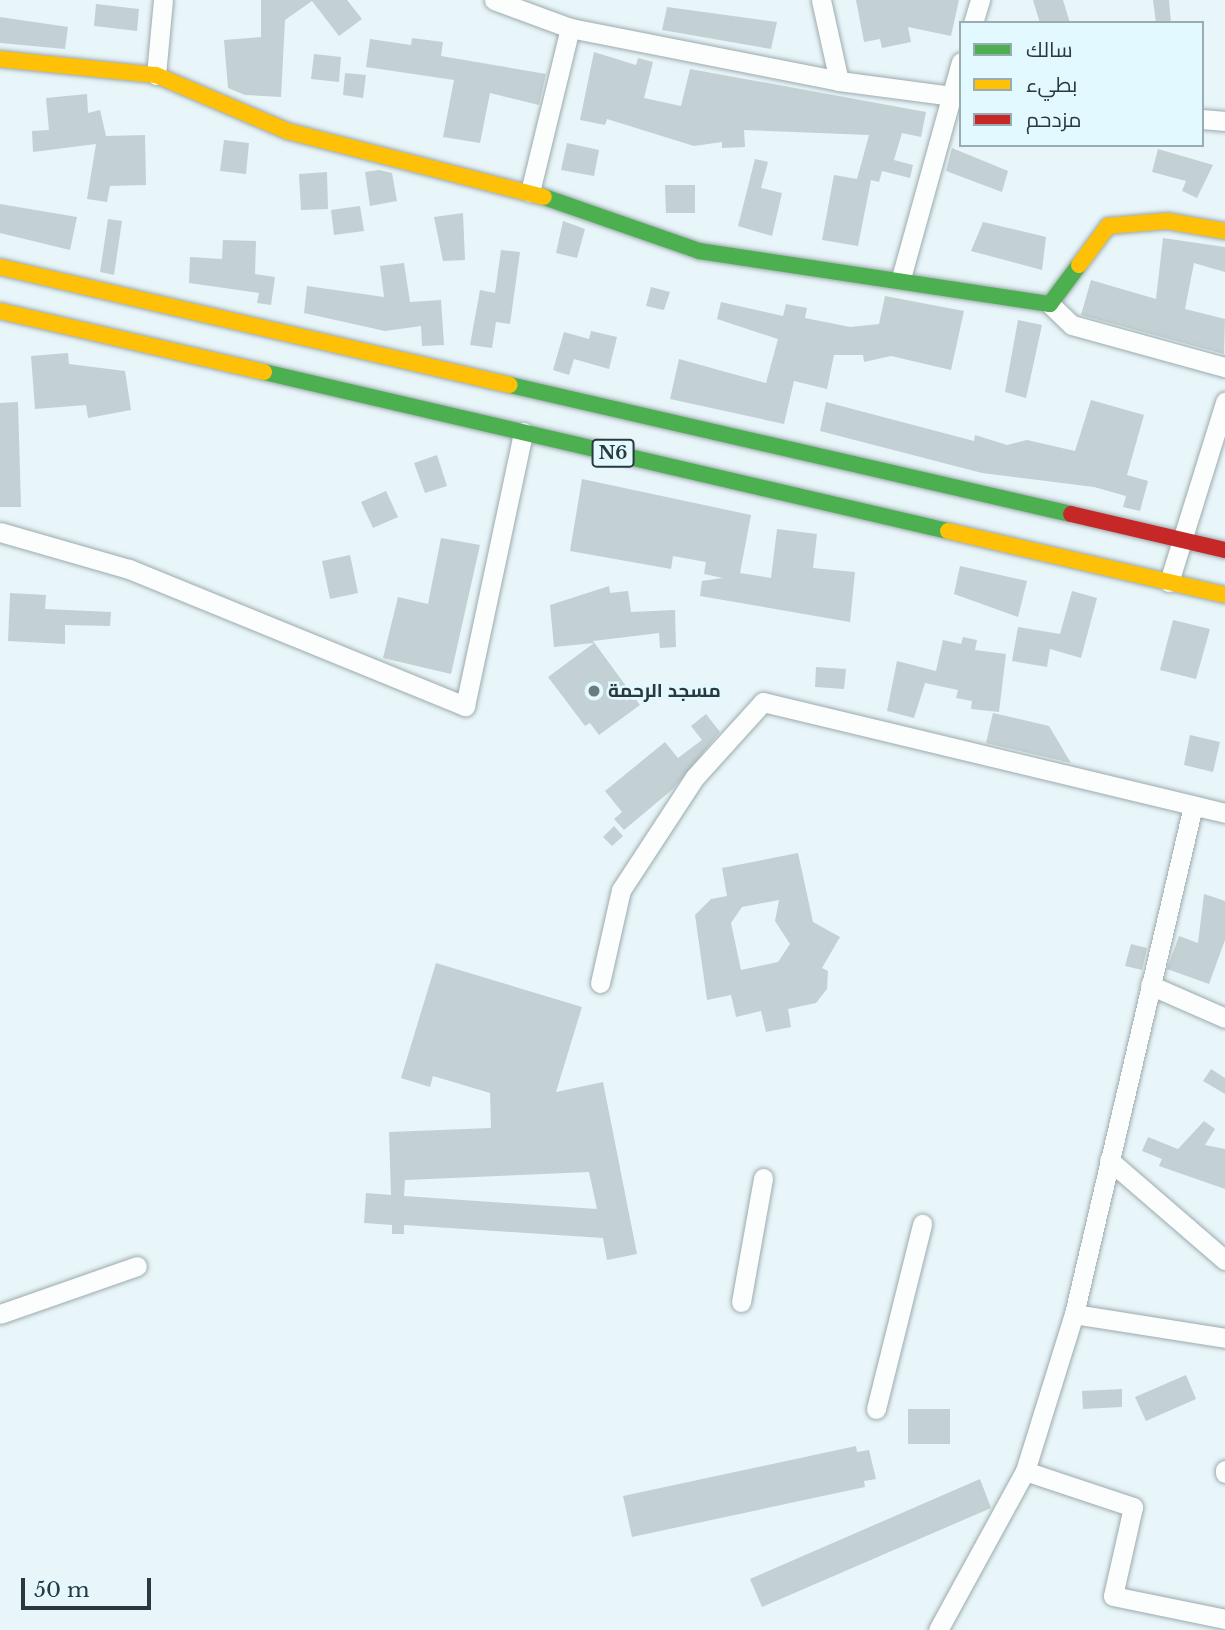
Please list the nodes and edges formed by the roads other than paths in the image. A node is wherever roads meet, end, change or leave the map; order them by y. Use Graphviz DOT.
graph roads {
  1 [pos="163,0"];
  2 [pos="494,0"];
  3 [pos="821,0"];
  4 [pos="980,0"];
  5 [pos="974,21"];
  6 [pos="569,28"];
  7 [pos="0,59"];
  8 [pos="959,74"];
  9 [pos="156,75"];
  10 [pos="839,81"];
  11 [pos="955,97"];
  12 [pos="1204,119"];
  13 [pos="1225,121"];
  14 [pos="530,192"];
  15 [pos="1225,231"];
  16 [pos="0,267"];
  17 [pos="901,278"];
  18 [pos="1050,304"];
  19 [pos="0,311"];
  20 [pos="367,353"];
  21 [pos="1225,367"];
  22 [pos="347,392"];
  23 [pos="1225,402"];
  24 [pos="601,405"];
  25 [pos="523,432"];
  26 [pos="585,446"];
  27 [pos="0,532"];
  28 [pos="1182,540"];
  29 [pos="1225,550"];
  30 [pos="1169,582"];
  31 [pos="1225,595"];
  32 [pos="1193,806"];
  33 [pos="1225,813"];
  34 [pos="600,984"];
  35 [pos="1150,985"];
  36 [pos="1225,1018"];
  37 [pos="1109,1160"];
  38 [pos="764,1178"];
  39 [pos="922,1224"];
  40 [pos="1225,1260"];
  41 [pos="137,1266"];
  42 [pos="741,1302"];
  43 [pos="0,1314"];
  44 [pos="1074,1314"];
  45 [pos="1225,1338"];
  46 [pos="876,1409"];
  47 [pos="1025,1471"];
  48 [pos="1225,1619"];
  49 [pos="938,1630"];
  1 -- 9 [label="street"];
  2 -- 6 [label="street"];
  3 -- 10 [label="street"];
  4 -- 5 [label="street"];
  6 -- 10 [label="street"];
  6 -- 14 [label="street"];
  7 -- 9 [label="main road"];
  8 -- 11 [label="street"];
  9 -- 14 [label="main road"];
  10 -- 11 [label="street"];
  11 -- 17 [label="street"];
  12 -- 13 [label="street"];
  14 -- 17 [label="main road"];
  15 -- 18 [label="main road"];
  16 -- 20 [label="main road, N6"];
  17 -- 18 [label="main road"];
  18 -- 21 [label="street"];
  19 -- 22 [label="main road, N6"];
  20 -- 22 [label="main road"];
  20 -- 24 [label="main road, N6"];
  22 -- 25 [label="main road, N6"];
  23 -- 28 [label="street"];
  24 -- 26 [label="main road"];
  24 -- 28 [label="main road, N6"];
  25 -- 26 [label="main road, N6"];
  25 -- 27 [label="street"];
  26 -- 30 [label="main road, N6"];
  28 -- 29 [label="main road, N6"];
  28 -- 30 [label="street"];
  30 -- 31 [label="main road, N6"];
  32 -- 33 [label="street"];
  32 -- 34 [label="street"];
  32 -- 35 [label="street"];
  35 -- 36 [label="street"];
  35 -- 37 [label="street"];
  37 -- 40 [label="street"];
  37 -- 44 [label="street"];
  38 -- 42 [label="street"];
  39 -- 46 [label="street"];
  41 -- 43 [label="street"];
  44 -- 45 [label="street"];
  44 -- 47 [label="street"];
  47 -- 48 [label="street"];
  47 -- 49 [label="street"];
}
